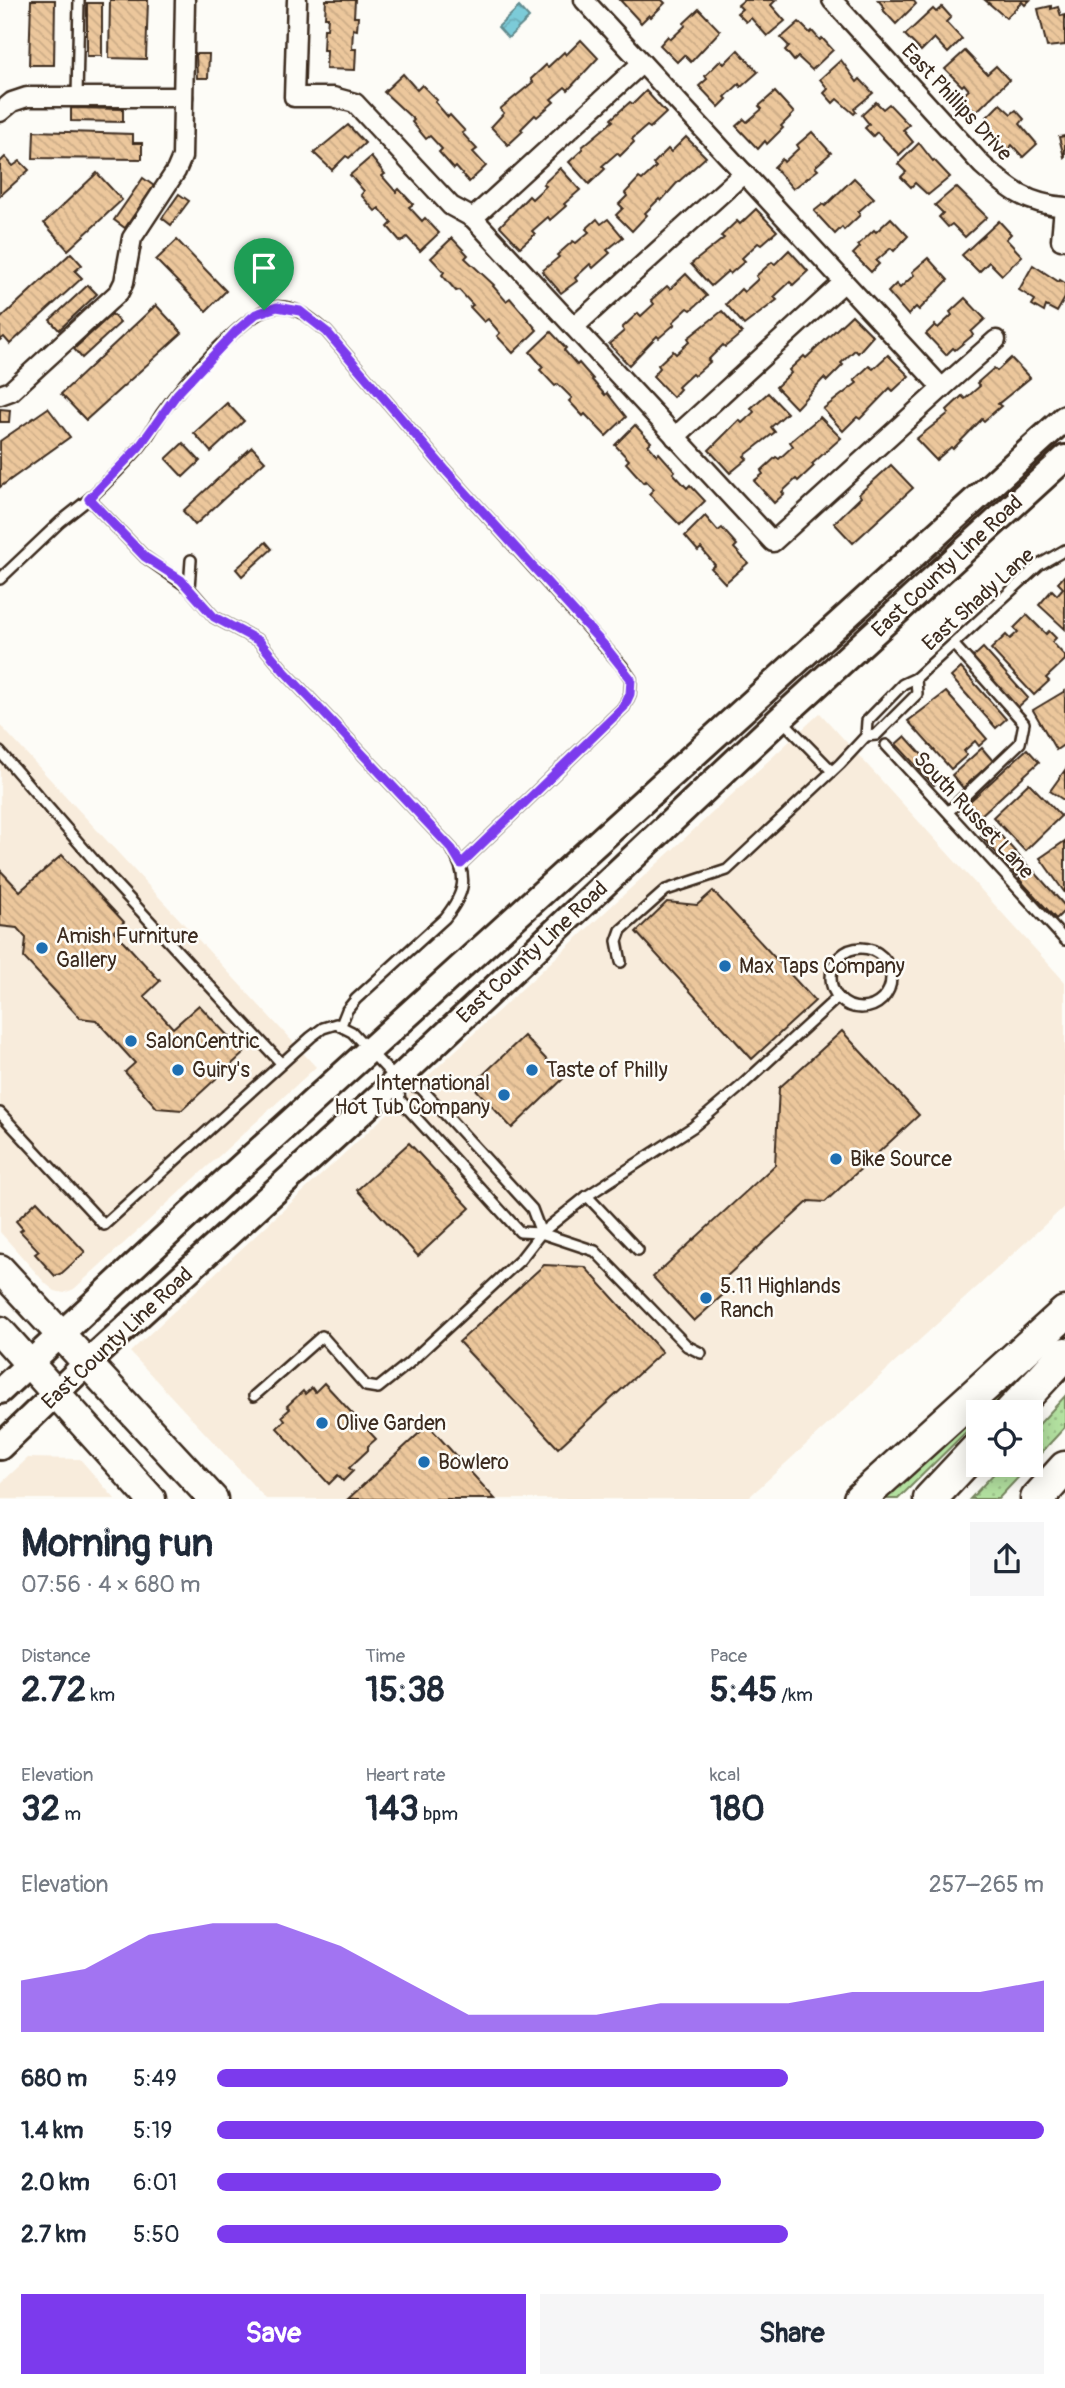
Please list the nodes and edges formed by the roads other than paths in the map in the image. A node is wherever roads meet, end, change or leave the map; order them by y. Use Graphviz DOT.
graph roads {
  1 [pos="79,0"];
  2 [pos="185,0"];
  3 [pos="297,0"];
  4 [pos="584,0"];
  5 [pos="832,0"];
  6 [pos="642,63"];
  7 [pos="77,97"];
  8 [pos="183,97"];
  9 [pos="0,112"];
  10 [pos="744,173"];
  11 [pos="1064,207"];
  12 [pos="473,218"];
  13 [pos="1061,240"];
  14 [pos="844,282"];
  15 [pos="574,327"];
  16 [pos="996,340"];
  17 [pos="942,388"];
  18 [pos="0,395"];
  19 [pos="1065,418"];
  20 [pos="675,437"];
  21 [pos="1065,458"];
  22 [pos="89,499"];
  23 [pos="1065,550"];
  24 [pos="191,560"];
  25 [pos="0,579"];
  26 [pos="189,588"];
  27 [pos="954,645"];
  28 [pos="916,678"];
  29 [pos="781,718"];
  30 [pos="866,736"];
  31 [pos="886,746"];
  32 [pos="0,752"];
  33 [pos="832,771"];
  34 [pos="948,812"];
  35 [pos="461,864"];
  36 [pos="1065,940"];
  37 [pos="621,961"];
  38 [pos="838,997"];
  39 [pos="341,1026"];
  40 [pos="370,1051"];
  41 [pos="281,1063"];
  42 [pos="397,1080"];
  43 [pos="0,1112"];
  44 [pos="587,1196"];
  45 [pos="541,1233"];
  46 [pos="638,1250"];
  47 [pos="0,1269"];
  48 [pos="1065,1313"];
  49 [pos="0,1331"];
  50 [pos="60,1334"];
  51 [pos="701,1353"];
  52 [pos="1065,1354"];
  53 [pos="87,1363"];
  54 [pos="29,1364"];
  55 [pos="0,1391"];
  56 [pos="56,1394"];
  57 [pos="254,1396"];
  58 [pos="1022,1400"];
  59 [pos="0,1447"];
  60 [pos="966,1461"];
  61 [pos="1065,1468"];
  62 [pos="151,1499"];
  63 [pos="213,1499"];
  64 [pos="860,1499"];
  65 [pos="930,1499"];
  66 [pos="1037,1499"];
  1 -- 7 [label="lane"];
  2 -- 8 [label="street"];
  3 -- 12 [label="street"];
  4 -- 6 [label="street"];
  5 -- 11 [label="street, East Phillips Drive"];
  6 -- 10 [label="street"];
  6 -- 12 [label="street"];
  7 -- 8 [label="street"];
  7 -- 9 [label="street"];
  8 -- 18 [label="street"];
  10 -- 14 [label="street"];
  10 -- 15 [label="street"];
  11 -- 13 [label="street"];
  12 -- 15 [label="street"];
  14 -- 17 [label="street"];
  14 -- 20 [label="street"];
  15 -- 20 [label="street"];
  16 -- 17 [label="street"];
  17 -- 20 [label="street"];
  19 -- 40 [label="main road, East County Line Road"];
  21 -- 29 [label="main road, East County Line Road"];
  22 -- 25 [label="lane"];
  22 -- 26 [label="lane"];
  22 -- 35 [label="lane"];
  23 -- 27 [label="lane, East Shady Lane"];
  24 -- 26 [label="lane"];
  26 -- 35 [label="lane"];
  27 -- 28 [label="lane, East Shady Lane"];
  27 -- 34 [label="lane"];
  28 -- 30 [label="lane, East Shady Lane"];
  28 -- 30 [label="lane, East Shady Lane"];
  29 -- 33 [label="lane"];
  29 -- 42 [label="main road, East County Line Road"];
  30 -- 33 [label="lane, East Shady Lane"];
  31 -- 34 [label="lane, South Russet Lane"];
  32 -- 41 [label="lane"];
  33 -- 37 [label="lane, East Shady Lane"];
  34 -- 36 [label="lane, South Russet Lane"];
  35 -- 39 [label="lane"];
  38 -- 38 [label="lane"];
  38 -- 44 [label="lane"];
  39 -- 40 [label="lane"];
  39 -- 41 [label="lane"];
  40 -- 42 [label="lane"];
  40 -- 50 [label="main road, East County Line Road"];
  41 -- 43 [label="lane"];
  42 -- 45 [label="lane"];
  42 -- 45 [label="lane"];
  42 -- 53 [label="main road, East County Line Road"];
  44 -- 45 [label="lane"];
  44 -- 46 [label="lane"];
  45 -- 51 [label="lane"];
  45 -- 57 [label="lane"];
  47 -- 50 [label="main road"];
  48 -- 64 [label="highway"];
  49 -- 54 [label="main road"];
  50 -- 53 [label="main road"];
  50 -- 54 [label="main road, East County Line Road"];
  52 -- 58 [label="highway"];
  53 -- 56 [label="main road, East County Line Road"];
  53 -- 63 [label="main road"];
  54 -- 55 [label="main road, East County Line Road"];
  54 -- 56 [label="main road"];
  56 -- 59 [label="main road, East County Line Road"];
  56 -- 62 [label="main road"];
  60 -- 65 [label="highway"];
  61 -- 66 [label="highway"];
}
